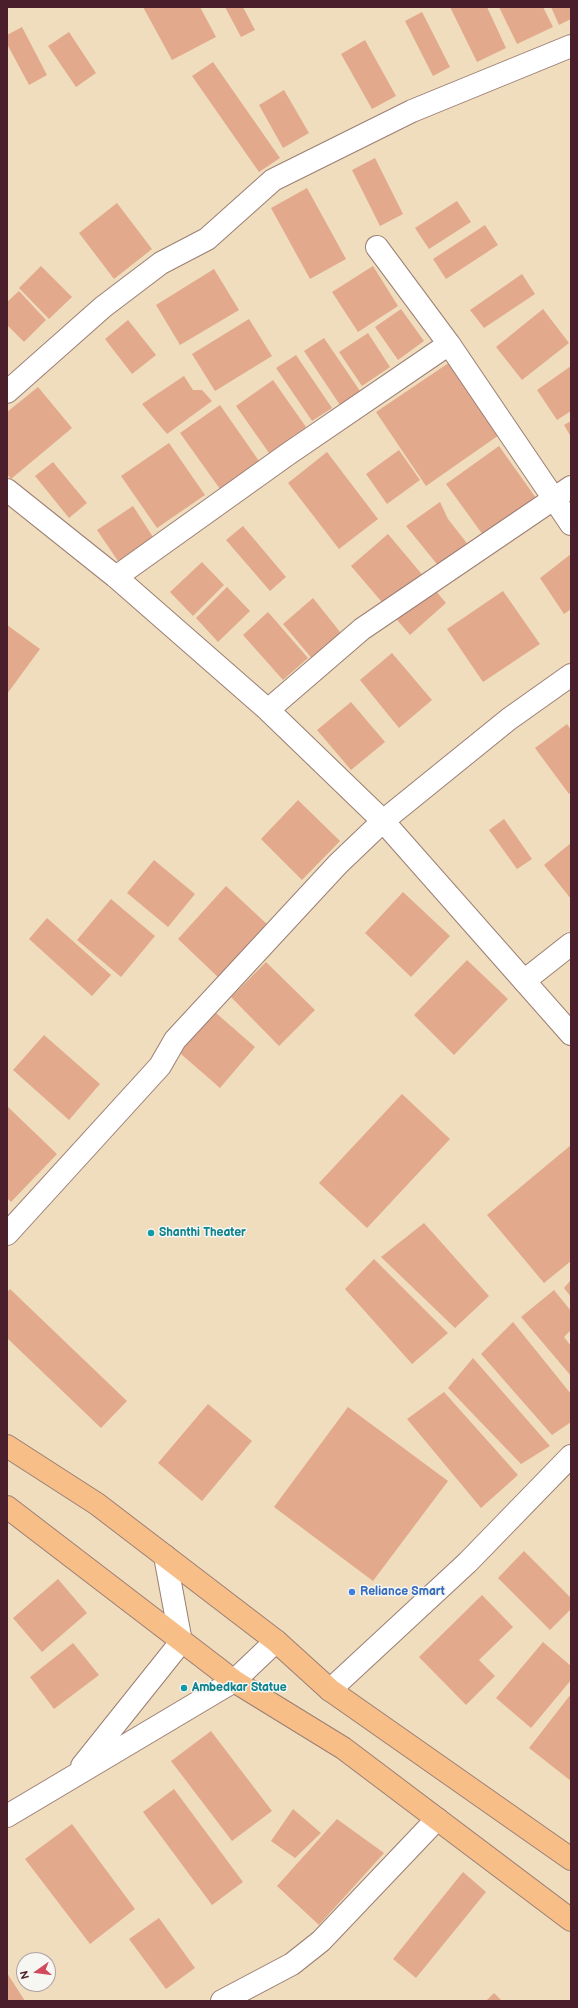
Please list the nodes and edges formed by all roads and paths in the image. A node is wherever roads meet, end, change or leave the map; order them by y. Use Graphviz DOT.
graph roads {
  1 [pos="571,46"];
  2 [pos="376,247"];
  3 [pos="449,344"];
  4 [pos="7,392"];
  5 [pos="7,490"];
  6 [pos="562,492"];
  7 [pos="571,524"];
  8 [pos="116,577"];
  9 [pos="571,675"];
  10 [pos="268,710"];
  11 [pos="383,821"];
  12 [pos="571,944"];
  13 [pos="524,981"];
  14 [pos="571,1034"];
  15 [pos="7,1234"];
  16 [pos="7,1446"];
  17 [pos="571,1456"];
  18 [pos="7,1507"];
  19 [pos="165,1556"];
  20 [pos="276,1641"];
  21 [pos="181,1642"];
  22 [pos="234,1681"];
  23 [pos="330,1690"];
  24 [pos="74,1776"];
  25 [pos="7,1816"];
  26 [pos="438,1819"];
  27 [pos="571,1859"];
  28 [pos="571,1920"];
  29 [pos="222,2001"];
  1 -- 4 [label="street"];
  2 -- 3 [label="street"];
  3 -- 6 [label="street"];
  3 -- 8 [label="street"];
  5 -- 8 [label="street"];
  6 -- 7 [label="street"];
  6 -- 10 [label="street"];
  8 -- 10 [label="street"];
  9 -- 11 [label="street"];
  10 -- 11 [label="street"];
  11 -- 13 [label="street"];
  11 -- 15 [label="street"];
  12 -- 13 [label="street"];
  13 -- 14 [label="street"];
  16 -- 19 [label="highway"];
  17 -- 23 [label="street"];
  18 -- 21 [label="highway"];
  19 -- 20 [label="highway"];
  19 -- 21 [label="street"];
  20 -- 22 [label="street"];
  20 -- 23 [label="highway"];
  21 -- 22 [label="highway"];
  21 -- 24 [label="street"];
  22 -- 24 [label="street"];
  22 -- 26 [label="highway"];
  23 -- 27 [label="highway"];
  24 -- 25 [label="street"];
  26 -- 28 [label="highway"];
  26 -- 29 [label="street"];
}
